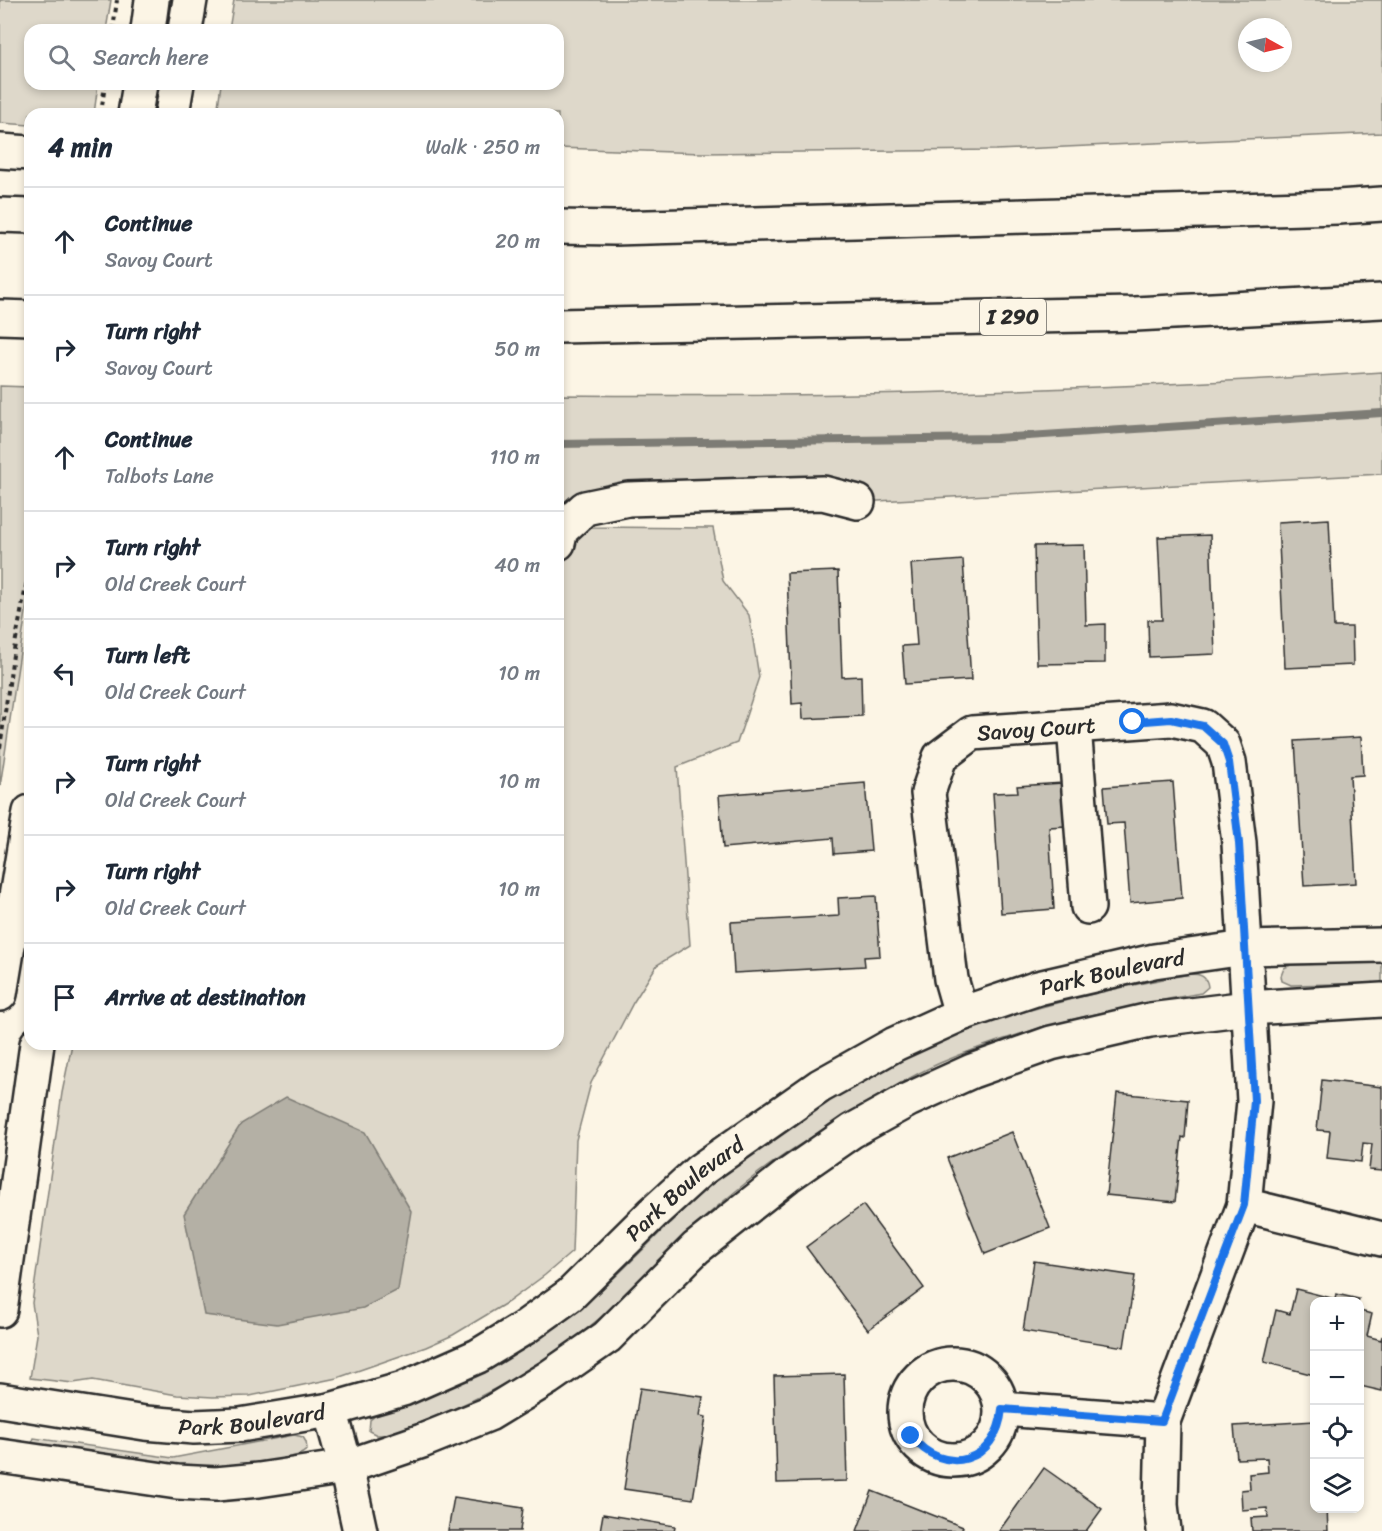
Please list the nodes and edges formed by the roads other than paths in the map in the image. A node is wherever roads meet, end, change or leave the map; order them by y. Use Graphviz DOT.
graph roads {
  1 [pos="139,90"];
  2 [pos="176,90"];
  3 [pos="136,108"];
  4 [pos="173,108"];
  5 [pos="0,151"];
  6 [pos="24,153"];
  7 [pos="1382,204"];
  8 [pos="0,215"];
  9 [pos="564,215"];
  10 [pos="24,216"];
  11 [pos="564,227"];
  12 [pos="614,228"];
  13 [pos="1382,301"];
  14 [pos="0,317"];
  15 [pos="24,318"];
  16 [pos="564,327"];
  17 [pos="858,502"];
  18 [pos="564,527"];
  19 [pos="1074,726"];
  20 [pos="24,848"];
  21 [pos="1088,907"];
  22 [pos="1382,945"];
  23 [pos="1245,948"];
  24 [pos="0,994"];
  25 [pos="1382,1000"];
  26 [pos="1248,1008"];
  27 [pos="962,1014"];
  28 [pos="36,1050"];
  29 [pos="1244,1205"];
  30 [pos="1382,1239"];
  31 [pos="0,1310"];
  32 [pos="0,1400"];
  33 [pos="1002,1409"];
  34 [pos="330,1410"];
  35 [pos="1162,1421"];
  36 [pos="0,1456"];
  37 [pos="346,1467"];
  38 [pos="360,1531"];
  39 [pos="1164,1531"];
  1 -- 3 [label="main road"];
  2 -- 4 [label="main road"];
  5 -- 6 [label="main road"];
  7 -- 12 [label="main road"];
  8 -- 10 [label="main road"];
  9 -- 12 [label="main road"];
  11 -- 12 [label="main road"];
  13 -- 16 [label="main road, I 290"];
  14 -- 15 [label="main road"];
  17 -- 18 [label="main road"];
  19 -- 21 [label="main road"];
  19 -- 23 [label="main road, Savoy Court"];
  19 -- 27 [label="main road, Savoy Court"];
  20 -- 24 [label="main road"];
  22 -- 23 [label="main road, Park Boulevard"];
  23 -- 26 [label="main road, Savoy Court"];
  23 -- 27 [label="main road, Park Boulevard"];
  25 -- 26 [label="main road"];
  26 -- 29 [label="main road, Savoy Court"];
  26 -- 37 [label="main road"];
  27 -- 34 [label="main road, Park Boulevard"];
  28 -- 31 [label="main road"];
  29 -- 30 [label="main road"];
  29 -- 35 [label="main road, Savoy Court"];
  32 -- 34 [label="main road, Park Boulevard"];
  33 -- 35 [label="main road"];
  34 -- 37 [label="main road"];
  35 -- 39 [label="main road"];
  36 -- 37 [label="main road"];
  37 -- 38 [label="main road"];
}
